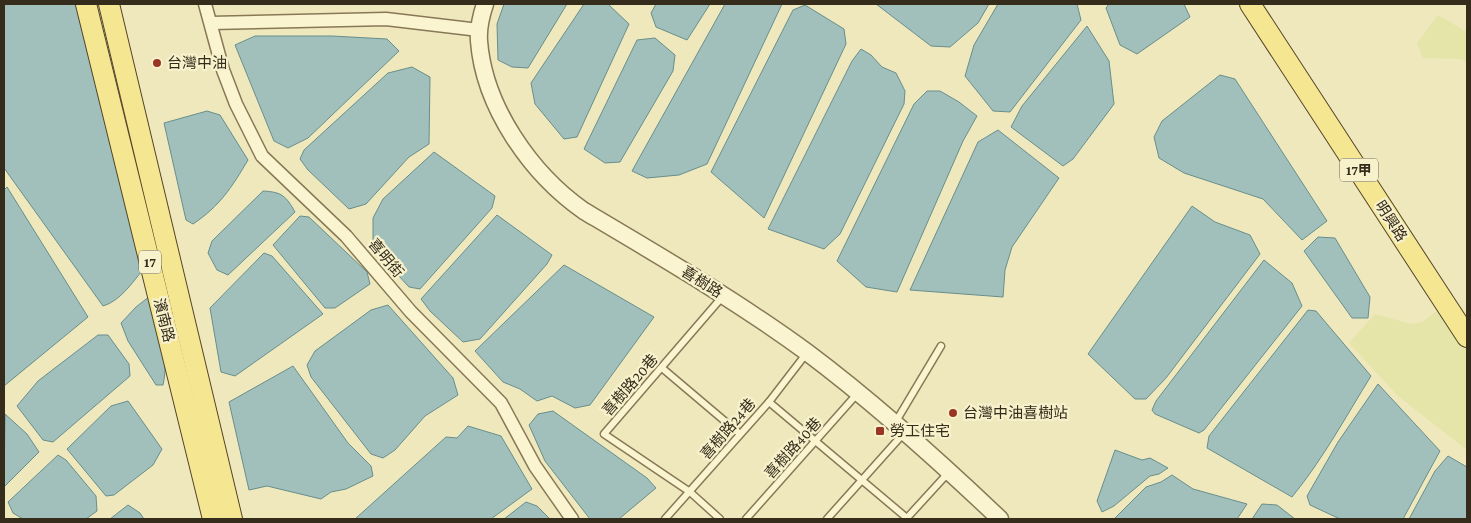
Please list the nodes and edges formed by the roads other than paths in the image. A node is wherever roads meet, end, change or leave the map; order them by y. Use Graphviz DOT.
graph roads {
  1 [pos="86,4"];
  2 [pos="110,4"];
  3 [pos="205,4"];
  4 [pos="485,4"];
  5 [pos="1250,4"];
  6 [pos="1266,4"];
  7 [pos="211,23"];
  8 [pos="479,30"];
  9 [pos="134,106"];
  10 [pos="113,111"];
  11 [pos="723,295"];
  12 [pos="1467,313"];
  13 [pos="1467,337"];
  14 [pos="941,346"];
  15 [pos="807,353"];
  16 [pos="662,368"];
  17 [pos="858,393"];
  18 [pos="769,402"];
  19 [pos="899,428"];
  20 [pos="740,434"];
  21 [pos="816,442"];
  22 [pos="950,471"];
  23 [pos="860,480"];
  24 [pos="690,492"];
  25 [pos="213,519"];
  26 [pos="232,519"];
  27 [pos="572,519"];
  28 [pos="665,519"];
  29 [pos="720,519"];
  30 [pos="746,519"];
  31 [pos="827,519"];
  32 [pos="907,519"];
  33 [pos="1000,519"];
  1 -- 10 [label="main road, 濱南路 / 17"];
  2 -- 9 [label="main road, 濱南路 / 17"];
  3 -- 7 [label="street, 喜明街"];
  4 -- 8 [label="street, 喜樹路"];
  5 -- 13 [label="main road, 明興路 / 17甲"];
  6 -- 12 [label="main road, 明興路 / 17甲"];
  7 -- 8 [label="street"];
  7 -- 27 [label="street, 喜明街"];
  8 -- 11 [label="street, 喜樹路"];
  9 -- 10 [label="main road"];
  9 -- 26 [label="main road, 濱南路 / 17"];
  10 -- 25 [label="main road, 濱南路 / 17"];
  11 -- 15 [label="street, 喜樹路"];
  11 -- 16 [label="lane, 喜樹路20巷"];
  14 -- 19 [label="lane"];
  15 -- 17 [label="street, 喜樹路"];
  15 -- 18 [label="lane, 喜樹路24巷"];
  16 -- 20 [label="lane"];
  16 -- 24 [label="lane, 喜樹路20巷"];
  17 -- 19 [label="street, 喜樹路"];
  17 -- 21 [label="lane, 喜樹路40巷"];
  18 -- 20 [label="lane, 喜樹路24巷"];
  18 -- 21 [label="lane"];
  19 -- 22 [label="street, 喜樹路"];
  19 -- 23 [label="lane"];
  20 -- 24 [label="lane, 喜樹路24巷"];
  21 -- 23 [label="lane"];
  21 -- 30 [label="lane, 喜樹路40巷"];
  22 -- 32 [label="lane"];
  22 -- 33 [label="street, 喜樹路"];
  23 -- 31 [label="lane"];
  23 -- 32 [label="lane"];
  24 -- 28 [label="lane, 喜樹路24巷"];
  24 -- 29 [label="lane"];
}
